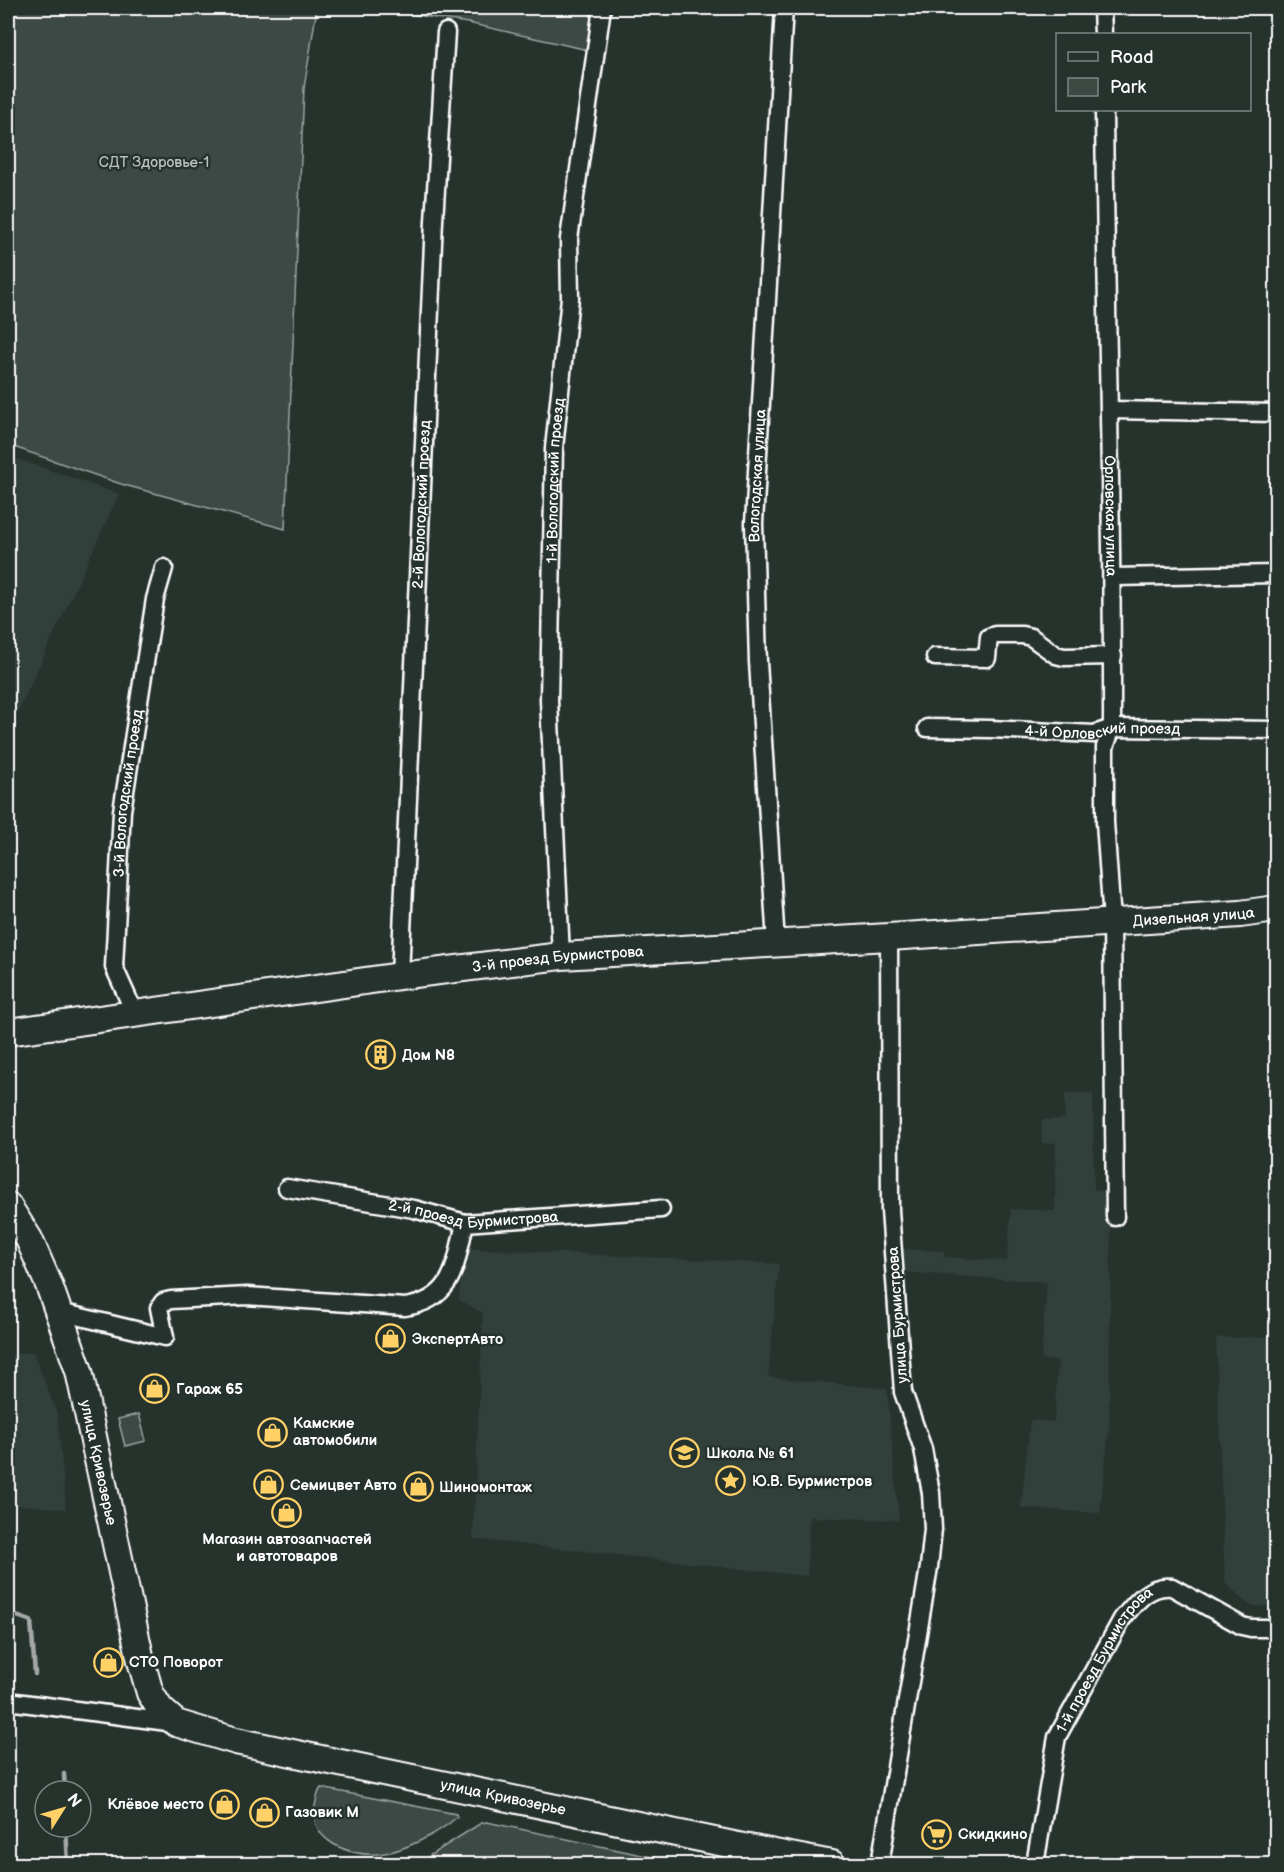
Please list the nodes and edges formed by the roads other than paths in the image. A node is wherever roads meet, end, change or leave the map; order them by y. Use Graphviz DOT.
graph roads {
  1 [pos="602,8"];
  2 [pos="784,8"];
  3 [pos="1102,8"];
  4 [pos="446,32"];
  5 [pos="1103,33"];
  6 [pos="1104,111"];
  7 [pos="1110,410"];
  8 [pos="1276,413"];
  9 [pos="164,568"];
  10 [pos="1276,574"];
  11 [pos="1113,577"];
  12 [pos="1113,656"];
  13 [pos="935,657"];
  14 [pos="927,728"];
  15 [pos="1113,728"];
  16 [pos="1276,730"];
  17 [pos="1276,909"];
  18 [pos="1112,921"];
  19 [pos="889,937"];
  20 [pos="776,943"];
  21 [pos="561,956"];
  22 [pos="400,976"];
  23 [pos="135,1014"];
  24 [pos="8,1032"];
  25 [pos="287,1188"];
  26 [pos="8,1206"];
  27 [pos="661,1209"];
  28 [pos="1115,1217"];
  29 [pos="465,1223"];
  30 [pos="60,1312"];
  31 [pos="1275,1628"];
  32 [pos="8,1701"];
  33 [pos="176,1723"];
  34 [pos="832,1864"];
  35 [pos="880,1864"];
  36 [pos="1035,1864"];
  1 -- 21 [label="street, 1-й Вологодский проезд"];
  2 -- 20 [label="street, Вологодская улица"];
  3 -- 5 [label="street"];
  4 -- 22 [label="street, 2-й Вологодский проезд"];
  6 -- 7 [label="street, Орловская улица"];
  7 -- 8 [label="street"];
  7 -- 11 [label="street, Орловская улица"];
  9 -- 23 [label="street, 3-й Вологодский проезд"];
  10 -- 11 [label="street"];
  11 -- 12 [label="street, Орловская улица"];
  12 -- 13 [label="street"];
  12 -- 15 [label="street, Орловская улица"];
  14 -- 15 [label="street, 4-й Орловский проезд"];
  15 -- 16 [label="street, 4-й Орловский проезд"];
  15 -- 18 [label="street, Орловская улица"];
  17 -- 18 [label="main road, Дизельная улица"];
  18 -- 19 [label="main road, 3-й проезд Бурмистрова"];
  18 -- 28 [label="street"];
  19 -- 20 [label="main road, 3-й проезд Бурмистрова"];
  19 -- 35 [label="street, улица Бурмистрова"];
  20 -- 21 [label="main road, 3-й проезд Бурмистрова"];
  21 -- 22 [label="main road, 3-й проезд Бурмистрова"];
  22 -- 23 [label="main road, 3-й проезд Бурмистрова"];
  23 -- 24 [label="main road, 3-й проезд Бурмистрова"];
  25 -- 29 [label="street, 2-й проезд Бурмистрова"];
  26 -- 30 [label="main road, улица Кривозерье"];
  27 -- 29 [label="street, 2-й проезд Бурмистрова"];
  29 -- 30 [label="street"];
  30 -- 33 [label="main road, улица Кривозерье"];
  31 -- 36 [label="street, 1-й проезд Бурмистрова"];
  32 -- 33 [label="street, улица Кривозерье"];
  33 -- 34 [label="main road, улица Кривозерье"];
}
